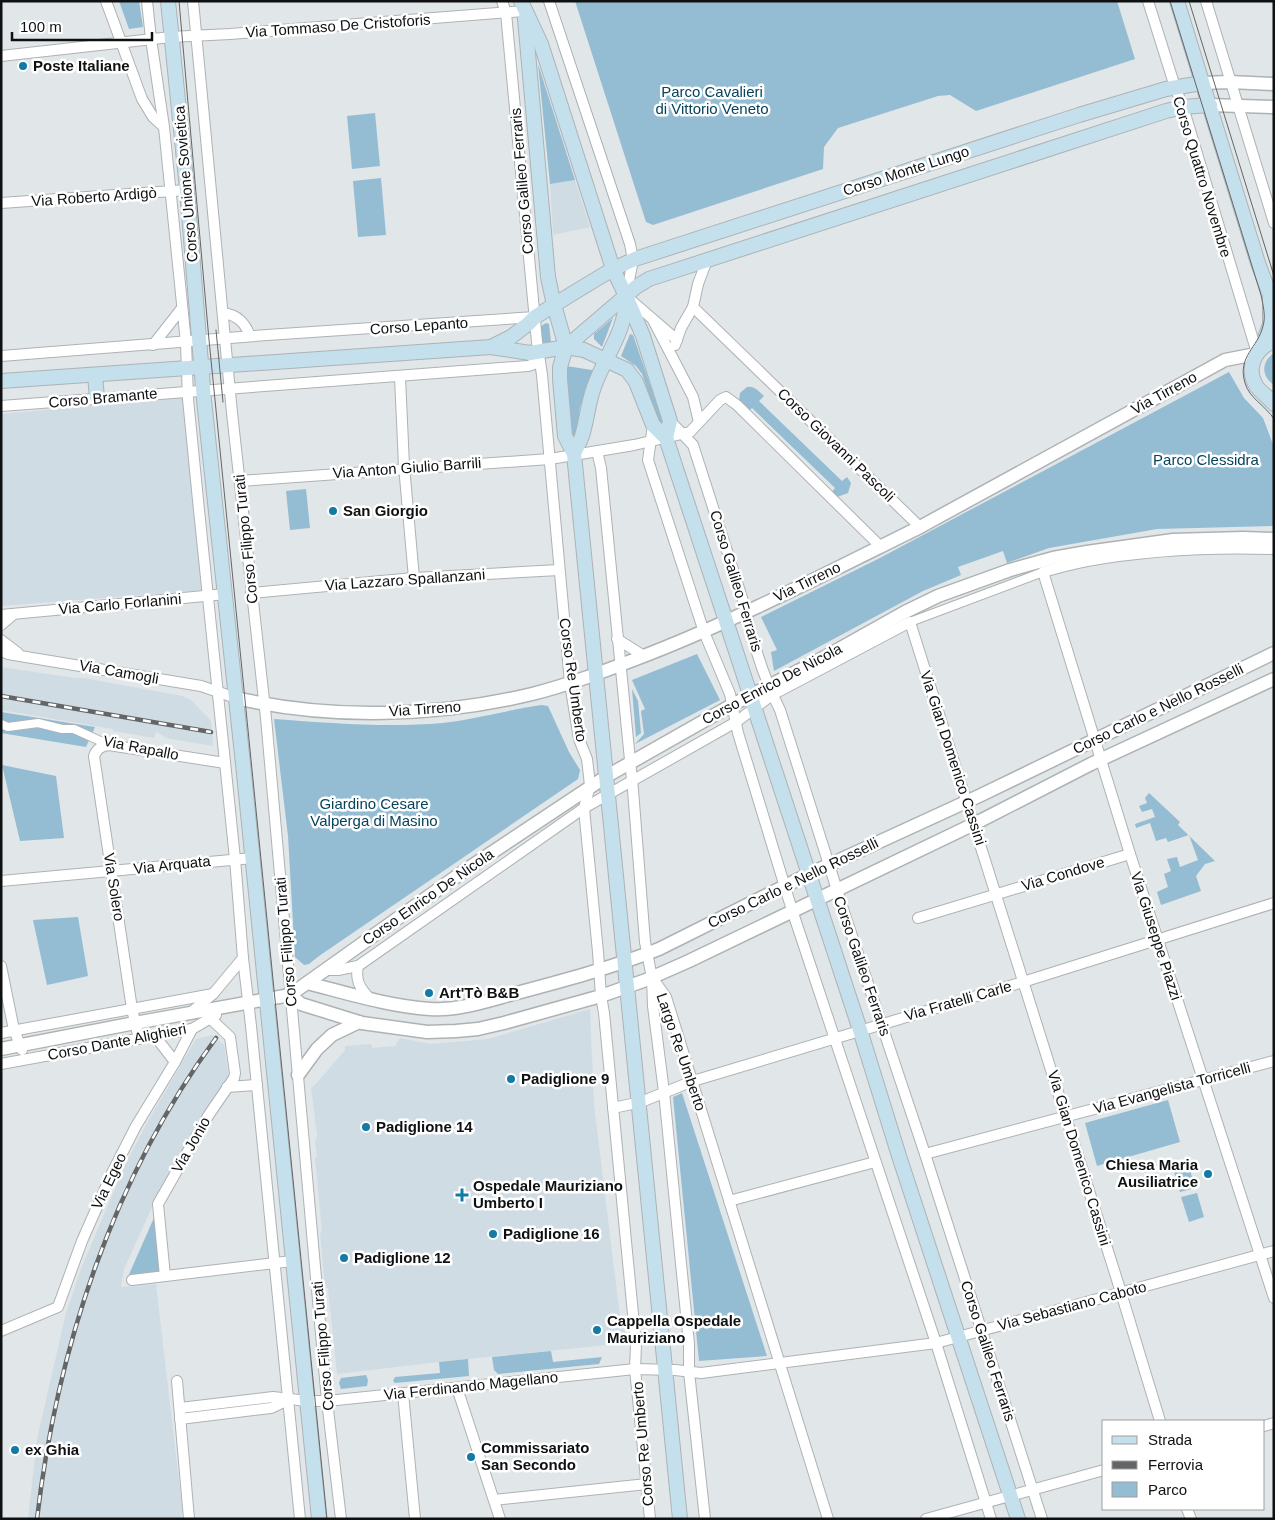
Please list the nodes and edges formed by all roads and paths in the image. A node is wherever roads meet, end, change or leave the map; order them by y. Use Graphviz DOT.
graph roads {
  1 [pos="106,1"];
  2 [pos="147,1"];
  3 [pos="168,1"];
  4 [pos="193,1"];
  5 [pos="502,1"];
  6 [pos="549,1"];
  7 [pos="1148,1"];
  8 [pos="1177,1"];
  9 [pos="1206,1"];
  10 [pos="523,6"];
  11 [pos="506,13"];
  12 [pos="196,36"];
  13 [pos="171,37"];
  14 [pos="151,39"];
  15 [pos="121,42"];
  16 [pos="1,56"];
  17 [pos="1230,82"];
  18 [pos="1202,83"];
  19 [pos="1274,84"];
  20 [pos="1174,87"];
  21 [pos="1210,105"];
  22 [pos="1238,105"];
  23 [pos="1274,106"];
  24 [pos="1183,108"];
  25 [pos="164,127"];
  26 [pos="187,190"];
  27 [pos="171,192"];
  28 [pos="1,202"];
  29 [pos="1274,223"];
  30 [pos="634,260"];
  31 [pos="706,260"];
  32 [pos="613,269"];
  33 [pos="626,296"];
  34 [pos="1272,301"];
  35 [pos="554,305"];
  36 [pos="693,307"];
  37 [pos="182,308"];
  38 [pos="223,314"];
  39 [pos="535,317"];
  40 [pos="653,320"];
  41 [pos="250,336"];
  42 [pos="226,339"];
  43 [pos="677,340"];
  44 [pos="1274,341"];
  45 [pos="193,342"];
  46 [pos="153,345"];
  47 [pos="566,346"];
  48 [pos="491,347"];
  49 [pos="1255,353"];
  50 [pos="1,356"];
  51 [pos="672,356"];
  52 [pos="539,357"];
  53 [pos="605,360"];
  54 [pos="228,366"];
  55 [pos="187,368"];
  56 [pos="202,368"];
  57 [pos="95,375"];
  58 [pos="400,377"];
  59 [pos="1,381"];
  60 [pos="230,389"];
  61 [pos="204,390"];
  62 [pos="188,391"];
  63 [pos="97,398"];
  64 [pos="1271,399"];
  65 [pos="1,406"];
  66 [pos="670,421"];
  67 [pos="699,422"];
  68 [pos="653,425"];
  69 [pos="684,435"];
  70 [pos="666,438"];
  71 [pos="651,442"];
  72 [pos="597,451"];
  73 [pos="574,454"];
  74 [pos="550,459"];
  75 [pos="404,468"];
  76 [pos="240,481"];
  77 [pos="920,527"];
  78 [pos="1274,539"];
  79 [pos="881,547"];
  80 [pos="1274,549"];
  81 [pos="559,570"];
  82 [pos="1043,572"];
  83 [pos="414,578"];
  84 [pos="251,593"];
  85 [pos="226,594"];
  86 [pos="208,596"];
  87 [pos="746,612"];
  88 [pos="14,614"];
  89 [pos="1,615"];
  90 [pos="726,622"];
  91 [pos="910,622"];
  92 [pos="1,625"];
  93 [pos="704,632"];
  94 [pos="617,639"];
  95 [pos="1,640"];
  96 [pos="1,651"];
  97 [pos="1274,653"];
  98 [pos="21,655"];
  99 [pos="644,656"];
  100 [pos="620,666"];
  101 [pos="595,675"];
  102 [pos="1274,678"];
  103 [pos="570,683"];
  104 [pos="217,691"];
  105 [pos="771,691"];
  106 [pos="236,698"];
  107 [pos="753,702"];
  108 [pos="264,704"];
  109 [pos="732,705"];
  110 [pos="736,722"];
  111 [pos="1,724"];
  112 [pos="1095,739"];
  113 [pos="109,745"];
  114 [pos="1101,760"];
  115 [pos="630,762"];
  116 [pos="225,763"];
  117 [pos="607,776"];
  118 [pos="632,780"];
  119 [pos="590,786"];
  120 [pos="608,794"];
  121 [pos="966,801"];
  122 [pos="584,808"];
  123 [pos="974,824"];
  124 [pos="1130,854"];
  125 [pos="253,858"];
  126 [pos="235,859"];
  127 [pos="829,865"];
  128 [pos="111,871"];
  129 [pos="809,874"];
  130 [pos="1,881"];
  131 [pos="785,886"];
  132 [pos="837,889"];
  133 [pos="996,895"];
  134 [pos="817,898"];
  135 [pos="1274,903"];
  136 [pos="792,910"];
  137 [pos="918,918"];
  138 [pos="1157,939"];
  139 [pos="646,954"];
  140 [pos="243,958"];
  141 [pos="625,962"];
  142 [pos="1,966"];
  143 [pos="358,966"];
  144 [pos="324,970"];
  145 [pos="600,970"];
  146 [pos="652,978"];
  147 [pos="1023,982"];
  148 [pos="307,983"];
  149 [pos="627,987"];
  150 [pos="213,994"];
  151 [pos="290,995"];
  152 [pos="601,996"];
  153 [pos="192,998"];
  154 [pos="266,998"];
  155 [pos="370,999"];
  156 [pos="204,1001"];
  157 [pos="248,1002"];
  158 [pos="226,1006"];
  159 [pos="132,1009"];
  160 [pos="189,1013"];
  161 [pos="211,1019"];
  162 [pos="359,1022"];
  163 [pos="135,1023"];
  164 [pos="882,1024"];
  165 [pos="192,1028"];
  166 [pos="14,1030"];
  167 [pos="860,1030"];
  168 [pos="1,1033"];
  169 [pos="155,1036"];
  170 [pos="836,1037"];
  171 [pos="139,1039"];
  172 [pos="20,1045"];
  173 [pos="1,1049"];
  174 [pos="26,1060"];
  175 [pos="1274,1061"];
  176 [pos="175,1062"];
  177 [pos="1,1064"];
  178 [pos="298,1075"];
  179 [pos="1203,1080"];
  180 [pos="693,1082"];
  181 [pos="257,1085"];
  182 [pos="227,1087"];
  183 [pos="664,1092"];
  184 [pos="639,1102"];
  185 [pos="614,1108"];
  186 [pos="1066,1116"];
  187 [pos="925,1154"];
  188 [pos="875,1162"];
  189 [pos="729,1201"];
  190 [pos="1274,1251"];
  191 [pos="1260,1255"];
  192 [pos="292,1261"];
  193 [pos="274,1262"];
  194 [pos="165,1276"];
  195 [pos="132,1280"];
  196 [pos="1121,1293"];
  197 [pos="1274,1298"];
  198 [pos="1,1331"];
  199 [pos="981,1331"];
  200 [pos="959,1338"];
  201 [pos="936,1343"];
  202 [pos="779,1363"];
  203 [pos="635,1369"];
  204 [pos="665,1370"];
  205 [pos="689,1372"];
  206 [pos="177,1382"];
  207 [pos="457,1388"];
  208 [pos="403,1393"];
  209 [pos="288,1400"];
  210 [pos="307,1401"];
  211 [pos="328,1401"];
  212 [pos="180,1408"];
  213 [pos="180,1419"];
  214 [pos="1160,1420"];
  215 [pos="1102,1471"];
  216 [pos="646,1484"];
  217 [pos="1032,1489"];
  218 [pos="1011,1495"];
  219 [pos="494,1500"];
  220 [pos="986,1502"];
  221 [pos="189,1519"];
  222 [pos="300,1519"];
  223 [pos="319,1519"];
  224 [pos="341,1519"];
  225 [pos="414,1519"];
  226 [pos="500,1519"];
  227 [pos="650,1519"];
  228 [pos="680,1519"];
  229 [pos="705,1519"];
  230 [pos="828,1519"];
  231 [pos="926,1519"];
  232 [pos="991,1519"];
  233 [pos="1018,1519"];
  234 [pos="1042,1519"];
  1 -- 15 [label="street"];
  2 -- 14 [label="street, Corso Unione Sovietica"];
  3 -- 13 [label="main road, Corso Unione Sovietica"];
  4 -- 12 [label="street, Corso Unione Sovietica"];
  5 -- 11 [label="street, Corso Galileo Ferraris"];
  6 -- 30 [label="street"];
  7 -- 20 [label="street, Corso Quattro Novembre"];
  8 -- 18 [label="main road, Corso Quattro Novembre"];
  9 -- 17 [label="street"];
  10 -- 11 [label="street, Via Tommaso De Cristoforis"];
  10 -- 32 [label="main road"];
  10 -- 35 [label="main road, Corso Galileo Ferraris"];
  11 -- 12 [label="street, Via Tommaso De Cristoforis"];
  11 -- 39 [label="street, Corso Galileo Ferraris"];
  12 -- 13 [label="street, Via Tommaso De Cristoforis"];
  12 -- 38 [label="street, Corso Unione Sovietica"];
  13 -- 14 [label="street, Via Tommaso De Cristoforis"];
  13 -- 26 [label="main road, Corso Unione Sovietica"];
  14 -- 15 [label="street, Via Tommaso De Cristoforis"];
  14 -- 25 [label="street, Corso Unione Sovietica"];
  15 -- 16 [label="street, Via Tommaso De Cristoforis"];
  15 -- 25 [label="street"];
  17 -- 18 [label="street"];
  17 -- 19 [label="street"];
  17 -- 22 [label="street"];
  18 -- 20 [label="main road, Corso Monte Lungo"];
  18 -- 21 [label="main road, Corso Quattro Novembre"];
  20 -- 24 [label="street, Corso Quattro Novembre"];
  20 -- 30 [label="main road, Corso Monte Lungo"];
  21 -- 22 [label="street"];
  21 -- 24 [label="main road, Corso Monte Lungo"];
  21 -- 34 [label="main road, Corso Quattro Novembre"];
  22 -- 23 [label="street"];
  22 -- 29 [label="street"];
  24 -- 31 [label="main road, Corso Monte Lungo"];
  24 -- 49 [label="street, Corso Quattro Novembre"];
  25 -- 27 [label="street, Corso Unione Sovietica"];
  26 -- 27 [label="street, Via Roberto Ardigò"];
  26 -- 45 [label="main road, Corso Unione Sovietica"];
  27 -- 28 [label="street, Via Roberto Ardigò"];
  27 -- 37 [label="street, Corso Unione Sovietica"];
  30 -- 32 [label="main road, Corso Monte Lungo"];
  30 -- 33 [label="street"];
  31 -- 33 [label="main road, Corso Monte Lungo"];
  31 -- 36 [label="street"];
  32 -- 33 [label="main road"];
  32 -- 35 [label="main road, Corso Monte Lungo"];
  33 -- 40 [label="street"];
  33 -- 47 [label="main road, Corso Monte Lungo"];
  33 -- 53 [label="main road"];
  33 -- 66 [label="main road"];
  34 -- 49 [label="main road, Corso Quattro Novembre"];
  35 -- 39 [label="main road, Corso Monte Lungo"];
  35 -- 47 [label="main road, Corso Galileo Ferraris"];
  36 -- 43 [label="street"];
  36 -- 77 [label="street, Corso Giovanni Pascoli"];
  37 -- 45 [label="street, Corso Unione Sovietica"];
  37 -- 46 [label="street"];
  38 -- 41 [label="street"];
  38 -- 42 [label="street, Corso Unione Sovietica"];
  39 -- 41 [label="street, Corso Lepanto"];
  39 -- 48 [label="main road, Corso Lepanto"];
  39 -- 52 [label="street, Corso Galileo Ferraris"];
  40 -- 43 [label="street"];
  40 -- 51 [label="street"];
  41 -- 42 [label="street, Corso Lepanto"];
  42 -- 45 [label="street, Corso Lepanto"];
  42 -- 54 [label="street, Corso Unione Sovietica"];
  43 -- 51 [label="street"];
  44 -- 49 [label="main road"];
  45 -- 46 [label="street"];
  45 -- 55 [label="street, Corso Unione Sovietica"];
  45 -- 56 [label="main road, Corso Unione Sovietica"];
  46 -- 50 [label="street"];
  47 -- 52 [label="main road, Corso Lepanto"];
  47 -- 53 [label="main road"];
  47 -- 73 [label="main road"];
  48 -- 52 [label="main road, Corso Lepanto"];
  48 -- 54 [label="main road, Corso Lepanto"];
  49 -- 64 [label="main road"];
  49 -- 77 [label="street, Via Tirreno"];
  51 -- 67 [label="street"];
  52 -- 58 [label="street"];
  52 -- 74 [label="street, Corso Re Umberto"];
  53 -- 68 [label="main road"];
  53 -- 73 [label="main road"];
  54 -- 56 [label="main road, Corso Lepanto"];
  54 -- 60 [label="street, Corso Filippo Turati"];
  55 -- 56 [label="main road, Corso Bramante"];
  55 -- 57 [label="main road, Corso Bramante"];
  55 -- 62 [label="street"];
  56 -- 61 [label="main road, Corso Filippo Turati"];
  57 -- 59 [label="main road, Corso Bramante"];
  57 -- 63 [label="main road"];
  58 -- 60 [label="street"];
  58 -- 75 [label="street"];
  60 -- 61 [label="street"];
  60 -- 76 [label="street, Corso Filippo Turati"];
  61 -- 62 [label="street, Corso Bramante"];
  61 -- 85 [label="main road, Corso Filippo Turati"];
  62 -- 63 [label="street, Corso Bramante"];
  62 -- 86 [label="street"];
  63 -- 65 [label="street, Corso Bramante"];
  66 -- 69 [label="street, Corso Galileo Ferraris"];
  66 -- 70 [label="main road"];
  67 -- 69 [label="street"];
  67 -- 79 [label="street"];
  68 -- 70 [label="main road"];
  68 -- 71 [label="street"];
  69 -- 70 [label="street, Via Anton Giulio Barrili"];
  69 -- 87 [label="street, Corso Galileo Ferraris"];
  70 -- 71 [label="street, Via Anton Giulio Barrili"];
  70 -- 90 [label="main road, Corso Galileo Ferraris"];
  71 -- 72 [label="street, Via Anton Giulio Barrili"];
  71 -- 93 [label="street"];
  72 -- 73 [label="street, Via Anton Giulio Barrili"];
  72 -- 94 [label="street"];
  73 -- 74 [label="street, Via Anton Giulio Barrili"];
  73 -- 101 [label="main road, Corso Re Umberto"];
  74 -- 75 [label="street, Via Anton Giulio Barrili"];
  74 -- 81 [label="street, Corso Re Umberto"];
  75 -- 76 [label="street, Via Anton Giulio Barrili"];
  75 -- 83 [label="street"];
  76 -- 84 [label="street, Corso Filippo Turati"];
  77 -- 79 [label="street, Via Tirreno"];
  78 -- 105 [label="street, Corso Enrico De Nicola"];
  79 -- 87 [label="street, Via Tirreno"];
  80 -- 82 [label="street, Corso Enrico De Nicola"];
  81 -- 83 [label="street, Via Lazzaro Spallanzani"];
  81 -- 103 [label="street, Corso Re Umberto"];
  82 -- 91 [label="street, Corso Enrico De Nicola"];
  82 -- 112 [label="street, Via Giuseppe Piazzi"];
  83 -- 84 [label="street, Via Lazzaro Spallanzani"];
  84 -- 108 [label="street, Corso Filippo Turati"];
  85 -- 86 [label="street, Via Carlo Forlanini"];
  85 -- 106 [label="main road, Corso Filippo Turati"];
  86 -- 88 [label="street, Via Carlo Forlanini"];
  86 -- 104 [label="street"];
  87 -- 90 [label="street, Via Tirreno"];
  87 -- 105 [label="street, Corso Galileo Ferraris"];
  88 -- 89 [label="street, Via Carlo Forlanini"];
  88 -- 92 [label="street"];
  90 -- 93 [label="street, Via Tirreno"];
  90 -- 107 [label="main road, Corso Galileo Ferraris"];
  91 -- 105 [label="street, Corso Enrico De Nicola"];
  91 -- 121 [label="street, Via Gian Domenico Cassini"];
  93 -- 99 [label="street, Via Tirreno"];
  93 -- 109 [label="street"];
  94 -- 99 [label="street"];
  94 -- 100 [label="street"];
  95 -- 98 [label="street, Via Camogli"];
  96 -- 98 [label="street, Via Camogli"];
  97 -- 112 [label="street, Corso Carlo e Nello Rosselli"];
  98 -- 104 [label="street, Via Camogli"];
  99 -- 100 [label="street, Via Tirreno"];
  100 -- 101 [label="street, Via Tirreno"];
  100 -- 115 [label="street"];
  101 -- 103 [label="street, Via Tirreno"];
  101 -- 117 [label="main road, Corso Re Umberto"];
  102 -- 114 [label="street, Corso Carlo e Nello Rosselli"];
  103 -- 108 [label="street, Via Tirreno"];
  103 -- 119 [label="street, Corso Re Umberto"];
  104 -- 106 [label="street, Via Tirreno"];
  104 -- 116 [label="street"];
  105 -- 107 [label="street, Corso Enrico De Nicola"];
  105 -- 127 [label="street, Corso Galileo Ferraris"];
  106 -- 108 [label="street, Via Tirreno"];
  106 -- 125 [label="main road, Corso Filippo Turati"];
  107 -- 109 [label="street, Corso Enrico De Nicola"];
  107 -- 110 [label="street, Corso Enrico De Nicola"];
  107 -- 129 [label="main road, Corso Galileo Ferraris"];
  108 -- 151 [label="street, Corso Filippo Turati"];
  109 -- 110 [label="street"];
  109 -- 115 [label="street, Corso Enrico De Nicola"];
  110 -- 118 [label="street, Corso Enrico De Nicola"];
  110 -- 131 [label="street"];
  111 -- 113 [label="street, Via Rapallo"];
  112 -- 114 [label="street, Via Giuseppe Piazzi"];
  112 -- 121 [label="street, Corso Carlo e Nello Rosselli"];
  113 -- 116 [label="street, Via Rapallo"];
  113 -- 128 [label="street, Via Solero"];
  114 -- 123 [label="street, Corso Carlo e Nello Rosselli"];
  114 -- 124 [label="street, Via Giuseppe Piazzi"];
  115 -- 117 [label="street, Corso Enrico De Nicola"];
  115 -- 118 [label="street"];
  116 -- 126 [label="street"];
  117 -- 119 [label="street, Corso Enrico De Nicola"];
  117 -- 120 [label="main road, Corso Re Umberto"];
  118 -- 120 [label="street, Corso Enrico De Nicola"];
  118 -- 139 [label="street"];
  119 -- 122 [label="street, Corso Re Umberto"];
  119 -- 144 [label="street, Corso Enrico De Nicola"];
  120 -- 122 [label="street, Corso Enrico De Nicola"];
  120 -- 141 [label="main road, Corso Re Umberto"];
  121 -- 123 [label="street, Via Gian Domenico Cassini"];
  121 -- 127 [label="street, Corso Carlo e Nello Rosselli"];
  122 -- 143 [label="street, Corso Enrico De Nicola"];
  122 -- 145 [label="street, Corso Re Umberto"];
  123 -- 132 [label="street, Corso Carlo e Nello Rosselli"];
  123 -- 133 [label="street, Via Gian Domenico Cassini"];
  124 -- 133 [label="street, Via Condove"];
  124 -- 138 [label="street, Via Giuseppe Piazzi"];
  125 -- 126 [label="street, Via Arquata"];
  125 -- 154 [label="main road, Corso Filippo Turati"];
  126 -- 128 [label="street, Via Arquata"];
  126 -- 140 [label="street"];
  127 -- 129 [label="street, Corso Carlo e Nello Rosselli"];
  127 -- 132 [label="street, Corso Galileo Ferraris"];
  128 -- 130 [label="street, Via Arquata"];
  128 -- 159 [label="street, Via Solero"];
  129 -- 131 [label="street, Corso Carlo e Nello Rosselli"];
  129 -- 134 [label="main road, Corso Galileo Ferraris"];
  131 -- 136 [label="street"];
  131 -- 139 [label="street, Corso Carlo e Nello Rosselli"];
  132 -- 134 [label="street, Corso Carlo e Nello Rosselli"];
  132 -- 164 [label="street, Corso Galileo Ferraris"];
  133 -- 137 [label="street"];
  133 -- 147 [label="street, Via Gian Domenico Cassini"];
  134 -- 136 [label="street, Corso Carlo e Nello Rosselli"];
  134 -- 167 [label="main road, Corso Galileo Ferraris"];
  135 -- 138 [label="street, Via Fratelli Carle"];
  136 -- 146 [label="street, Corso Carlo e Nello Rosselli"];
  136 -- 170 [label="street"];
  138 -- 147 [label="street, Via Fratelli Carle"];
  138 -- 179 [label="street, Via Giuseppe Piazzi"];
  139 -- 141 [label="street, Corso Carlo e Nello Rosselli"];
  139 -- 146 [label="street"];
  140 -- 150 [label="street"];
  140 -- 157 [label="street"];
  141 -- 145 [label="street, Corso Carlo e Nello Rosselli"];
  141 -- 149 [label="main road, Corso Re Umberto"];
  142 -- 166 [label="street"];
  143 -- 144 [label="street, Corso Enrico De Nicola"];
  143 -- 155 [label="street, Corso Enrico De Nicola"];
  144 -- 148 [label="street, Corso Enrico De Nicola"];
  145 -- 152 [label="street, Corso Re Umberto"];
  145 -- 155 [label="street, Corso Carlo e Nello Rosselli"];
  146 -- 149 [label="street, Corso Carlo e Nello Rosselli"];
  146 -- 180 [label="street, Largo Re Umberto"];
  146 -- 183 [label="street, Largo Re Umberto"];
  147 -- 164 [label="street, Via Fratelli Carle"];
  147 -- 186 [label="street, Via Gian Domenico Cassini"];
  148 -- 151 [label="street"];
  148 -- 155 [label="street, Corso Carlo e Nello Rosselli"];
  149 -- 152 [label="street, Corso Carlo e Nello Rosselli"];
  149 -- 184 [label="main road"];
  150 -- 153 [label="street, Corso Dante Alighieri"];
  150 -- 156 [label="street"];
  151 -- 154 [label="street"];
  151 -- 162 [label="street, Corso Carlo e Nello Rosselli"];
  151 -- 178 [label="street, Corso Filippo Turati"];
  152 -- 162 [label="street, Corso Carlo e Nello Rosselli"];
  152 -- 185 [label="street"];
  153 -- 156 [label="street"];
  153 -- 159 [label="street, Corso Dante Alighieri"];
  154 -- 157 [label="street, Corso Dante Alighieri"];
  154 -- 192 [label="main road, Corso Filippo Turati"];
  156 -- 158 [label="street"];
  156 -- 160 [label="street"];
  157 -- 158 [label="street, Corso Dante Alighieri"];
  157 -- 181 [label="street"];
  158 -- 160 [label="street, Corso Dante Alighieri"];
  158 -- 161 [label="street, Corso Dante Alighieri"];
  159 -- 163 [label="street, Via Solero"];
  159 -- 166 [label="street, Corso Dante Alighieri"];
  160 -- 163 [label="street, Corso Dante Alighieri"];
  161 -- 165 [label="street, Corso Dante Alighieri"];
  161 -- 182 [label="street, Via Jonio"];
  162 -- 178 [label="street"];
  163 -- 171 [label="street, Via Solero"];
  163 -- 172 [label="street, Corso Dante Alighieri"];
  164 -- 167 [label="street, Via Fratelli Carle"];
  164 -- 187 [label="street, Corso Galileo Ferraris"];
  165 -- 169 [label="street, Corso Dante Alighieri"];
  165 -- 176 [label="street, Via Egeo"];
  166 -- 168 [label="street, Corso Dante Alighieri"];
  166 -- 172 [label="street"];
  167 -- 170 [label="street, Via Fratelli Carle"];
  167 -- 200 [label="main road, Corso Galileo Ferraris"];
  169 -- 171 [label="street, Corso Dante Alighieri"];
  169 -- 176 [label="street"];
  170 -- 180 [label="street, Via Fratelli Carle"];
  170 -- 188 [label="street"];
  171 -- 174 [label="street, Corso Dante Alighieri"];
  172 -- 173 [label="street, Corso Dante Alighieri"];
  172 -- 174 [label="street"];
  174 -- 177 [label="street, Corso Dante Alighieri"];
  175 -- 179 [label="street, Via Evangelista Torricelli"];
  176 -- 198 [label="street, Via Egeo"];
  178 -- 211 [label="street, Corso Filippo Turati"];
  179 -- 186 [label="street, Via Evangelista Torricelli"];
  179 -- 191 [label="street, Via Giuseppe Piazzi"];
  180 -- 183 [label="street, Via Fratelli Carle"];
  180 -- 189 [label="street, Largo Re Umberto"];
  181 -- 182 [label="street"];
  181 -- 193 [label="street"];
  182 -- 194 [label="street, Via Jonio"];
  183 -- 184 [label="street, Via Fratelli Carle"];
  183 -- 205 [label="street, Largo Re Umberto"];
  184 -- 185 [label="street, Via Fratelli Carle"];
  184 -- 204 [label="main road"];
  185 -- 203 [label="street"];
  186 -- 187 [label="street, Via Evangelista Torricelli"];
  186 -- 196 [label="street, Via Gian Domenico Cassini"];
  187 -- 199 [label="street, Corso Galileo Ferraris"];
  188 -- 189 [label="street"];
  188 -- 201 [label="street"];
  189 -- 202 [label="street, Largo Re Umberto"];
  190 -- 191 [label="street, Via Sebastiano Caboto"];
  191 -- 196 [label="street, Via Sebastiano Caboto"];
  191 -- 197 [label="street, Via Giuseppe Piazzi"];
  192 -- 193 [label="street"];
  192 -- 210 [label="main road, Corso Filippo Turati"];
  193 -- 194 [label="street"];
  193 -- 209 [label="street"];
  194 -- 195 [label="street"];
  196 -- 199 [label="street, Via Sebastiano Caboto"];
  196 -- 214 [label="street, Via Gian Domenico Cassini"];
  199 -- 200 [label="street, Via Sebastiano Caboto"];
  199 -- 217 [label="street, Corso Galileo Ferraris"];
  200 -- 201 [label="street, Via Sebastiano Caboto"];
  200 -- 218 [label="main road, Corso Galileo Ferraris"];
  201 -- 202 [label="street, Via Sebastiano Caboto"];
  201 -- 220 [label="street"];
  202 -- 205 [label="street"];
  202 -- 230 [label="street, Largo Re Umberto"];
  203 -- 204 [label="street"];
  203 -- 207 [label="street, Via Ferdinando Magellano"];
  203 -- 216 [label="street, Corso Re Umberto"];
  204 -- 205 [label="street"];
  204 -- 228 [label="main road, Corso Re Umberto"];
  205 -- 229 [label="street"];
  206 -- 212 [label="street"];
  207 -- 208 [label="street, Via Ferdinando Magellano"];
  207 -- 219 [label="street"];
  208 -- 211 [label="street, Via Ferdinando Magellano"];
  208 -- 225 [label="street"];
  209 -- 210 [label="street, Via Ferdinando Magellano"];
  209 -- 212 [label="street, Via Ferdinando Magellano"];
  209 -- 213 [label="street"];
  209 -- 222 [label="street"];
  210 -- 211 [label="street, Via Ferdinando Magellano"];
  210 -- 223 [label="main road, Corso Filippo Turati"];
  211 -- 224 [label="street, Corso Filippo Turati"];
  212 -- 213 [label="street"];
  213 -- 221 [label="street"];
  215 -- 217 [label="street"];
  216 -- 219 [label="street"];
  216 -- 227 [label="street, Corso Re Umberto"];
  217 -- 218 [label="street"];
  217 -- 234 [label="street, Corso Galileo Ferraris"];
  218 -- 220 [label="street"];
  218 -- 233 [label="main road, Corso Galileo Ferraris"];
  219 -- 226 [label="street"];
  220 -- 231 [label="street"];
  220 -- 232 [label="street"];
}
